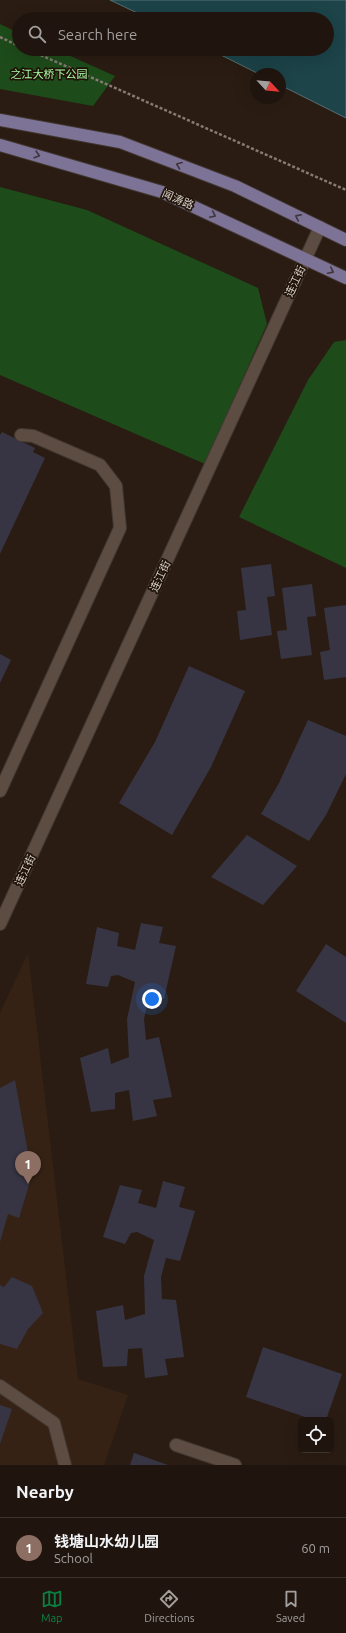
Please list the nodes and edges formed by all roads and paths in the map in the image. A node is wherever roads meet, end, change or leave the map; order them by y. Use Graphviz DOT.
graph roads {
  1 [pos="0,38"];
  2 [pos="12,43"];
  3 [pos="43,56"];
  4 [pos="0,120"];
  5 [pos="0,144"];
  6 [pos="346,190"];
  7 [pos="320,227"];
  8 [pos="346,240"];
  9 [pos="306,259"];
  10 [pos="346,278"];
  11 [pos="21,435"];
  12 [pos="0,790"];
  13 [pos="0,924"];
  14 [pos="0,1386"];
  15 [pos="176,1445"];
  16 [pos="65,1465"];
  17 [pos="235,1465"];
  1 -- 2 [label="path"];
  3 -- 6 [label="path"];
  7 -- 4 [label="main road, one-way"];
  5 -- 9 [label="main road, 闻涛路, one-way"];
  7 -- 8 [label="main road"];
  7 -- 9 [label="street, 连江街"];
  9 -- 10 [label="main road, 闻涛路, one-way"];
  9 -- 13 [label="street, 连江街"];
  11 -- 12 [label="street"];
  14 -- 16 [label="street"];
  15 -- 17 [label="street"];
}
